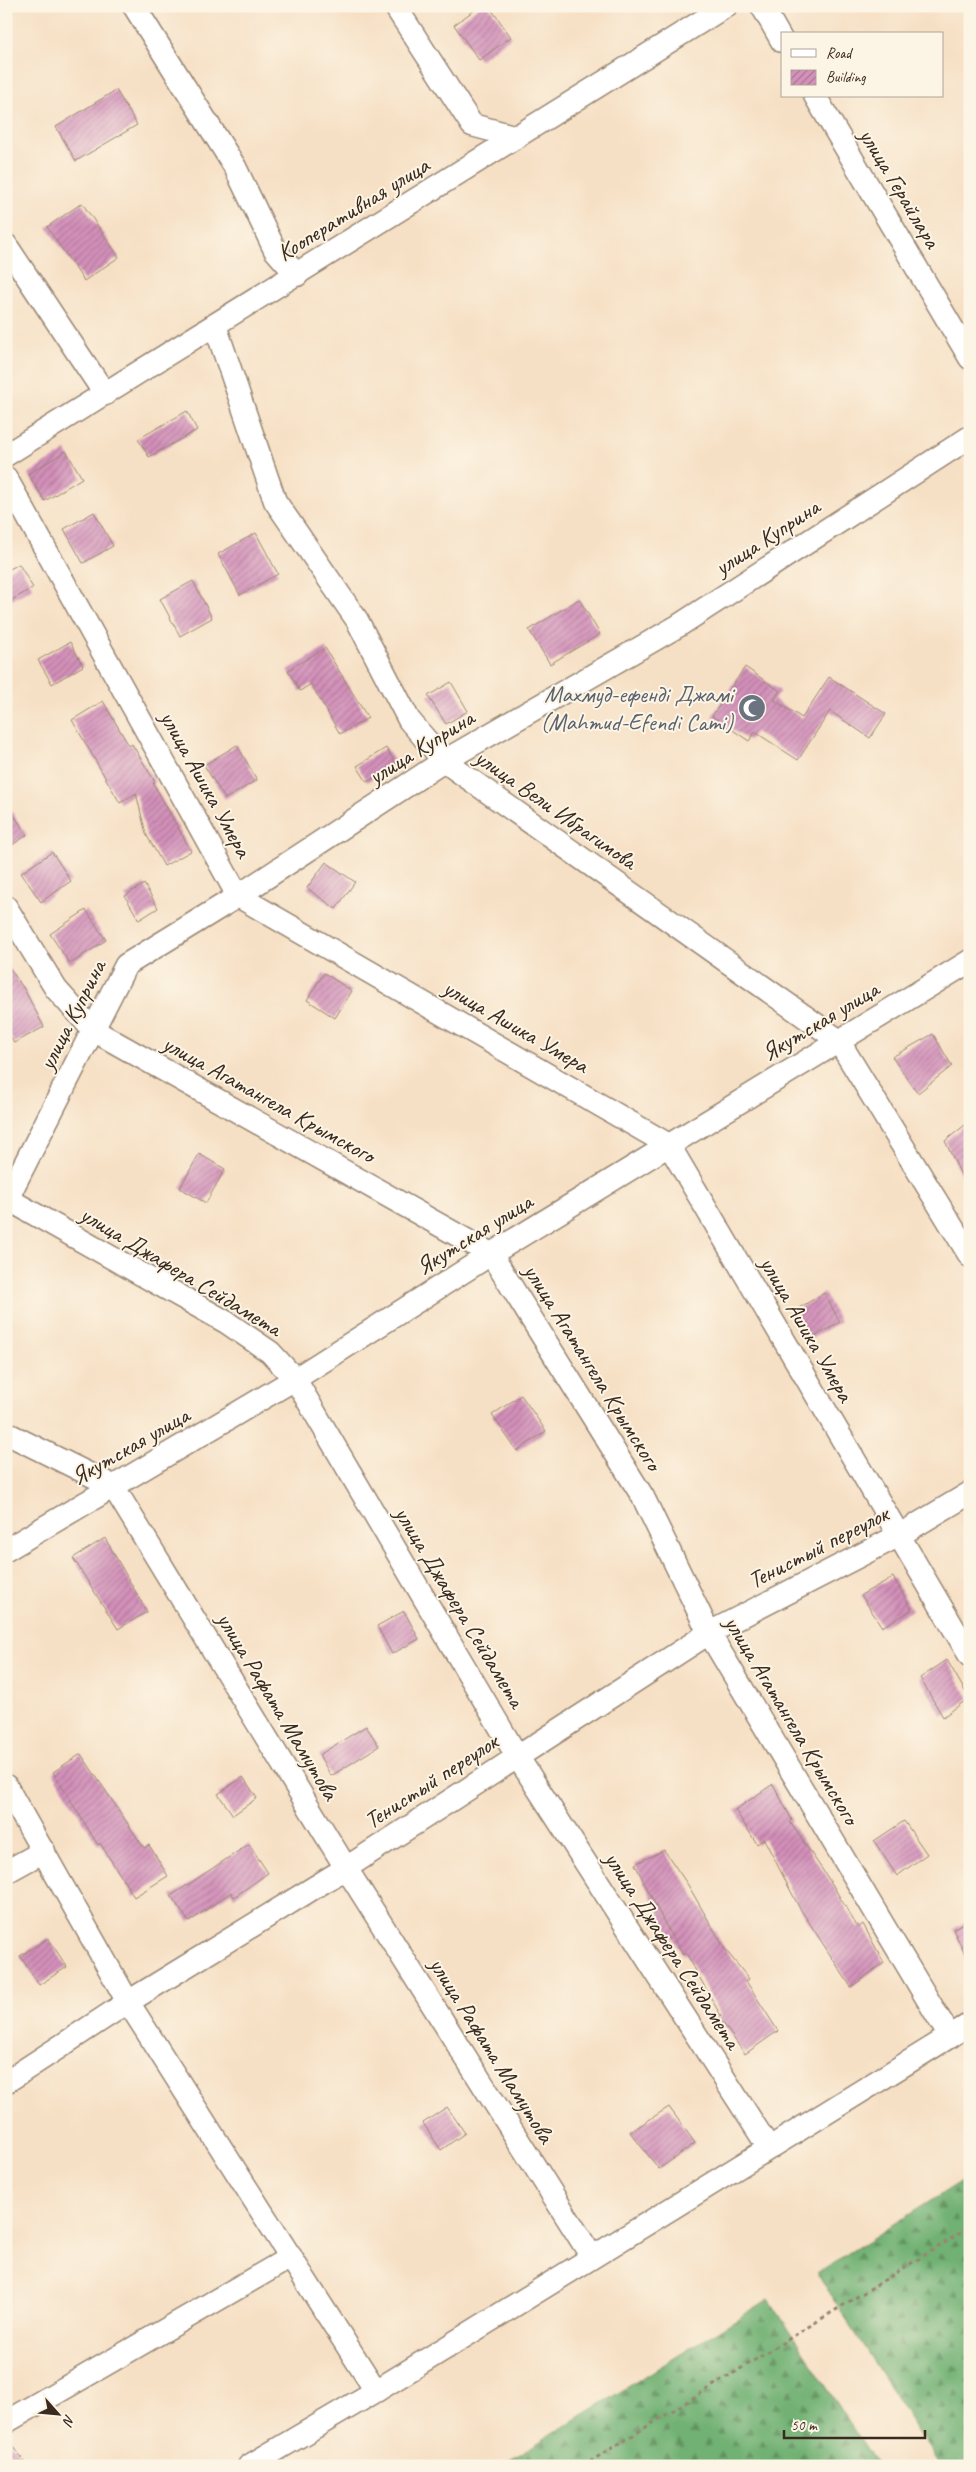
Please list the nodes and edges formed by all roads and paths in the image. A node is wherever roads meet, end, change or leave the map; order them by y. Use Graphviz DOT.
graph roads {
  1 [pos="134,6"];
  2 [pos="395,6"];
  3 [pos="726,6"];
  4 [pos="762,6"];
  5 [pos="781,38"];
  6 [pos="816,98"];
  7 [pos="517,137"];
  8 [pos="6,245"];
  9 [pos="297,274"];
  10 [pos="215,325"];
  11 [pos="970,358"];
  12 [pos="105,394"];
  13 [pos="970,437"];
  14 [pos="6,455"];
  15 [pos="6,478"];
  16 [pos="444,761"];
  17 [pos="238,896"];
  18 [pos="6,907"];
  19 [pos="970,961"];
  20 [pos="93,1030"];
  21 [pos="838,1040"];
  22 [pos="669,1145"];
  23 [pos="7,1199"];
  24 [pos="491,1254"];
  25 [pos="970,1256"];
  26 [pos="295,1380"];
  27 [pos="6,1432"];
  28 [pos="114,1486"];
  29 [pos="970,1493"];
  30 [pos="898,1536"];
  31 [pos="6,1550"];
  32 [pos="709,1632"];
  33 [pos="970,1656"];
  34 [pos="518,1756"];
  35 [pos="6,1786"];
  36 [pos="44,1851"];
  37 [pos="346,1868"];
  38 [pos="6,1872"];
  39 [pos="128,2002"];
  40 [pos="970,2024"];
  41 [pos="950,2037"];
  42 [pos="6,2082"];
  43 [pos="769,2148"];
  44 [pos="970,2227"];
  45 [pos="291,2257"];
  46 [pos="592,2257"];
  47 [pos="376,2391"];
  48 [pos="6,2422"];
  49 [pos="249,2466"];
  50 [pos="583,2466"];
  1 -- 9 [label="street"];
  2 -- 7 [label="street"];
  3 -- 7 [label="street, Кооперативная улица"];
  4 -- 5 [label="street"];
  6 -- 11 [label="street, улица Герайлара"];
  7 -- 9 [label="street, Кооперативная улица"];
  8 -- 12 [label="street"];
  9 -- 10 [label="street, Кооперативная улица"];
  10 -- 12 [label="street, Кооперативная улица"];
  10 -- 16 [label="street, улица Вели Ибрагимова"];
  12 -- 14 [label="street, Кооперативная улица"];
  13 -- 16 [label="street, улица Куприна"];
  15 -- 17 [label="street, улица Ашика Умера"];
  16 -- 17 [label="street, улица Куприна"];
  16 -- 21 [label="street, улица Вели Ибрагимова"];
  17 -- 20 [label="street, улица Куприна"];
  17 -- 22 [label="street, улица Ашика Умера"];
  18 -- 20 [label="street, улица Агатангела Крымского"];
  19 -- 21 [label="street, Якутская улица"];
  20 -- 23 [label="street, улица Куприна"];
  20 -- 24 [label="street, улица Агатангела Крымского"];
  21 -- 22 [label="street, Якутская улица"];
  21 -- 25 [label="street, улица Вели Ибрагимова"];
  22 -- 24 [label="street, Якутская улица"];
  22 -- 30 [label="street, улица Ашика Умера"];
  23 -- 26 [label="street, улица Джафера Сейдамета"];
  24 -- 26 [label="street, Якутская улица"];
  24 -- 32 [label="street, улица Агатангела Крымского"];
  26 -- 28 [label="street, Якутская улица"];
  26 -- 34 [label="street, улица Джафера Сейдамета"];
  27 -- 28 [label="street"];
  28 -- 31 [label="street, Якутская улица"];
  28 -- 37 [label="street, улица Рафата Мамутова"];
  29 -- 30 [label="street, Тенистый переулок"];
  30 -- 32 [label="street, Тенистый переулок"];
  30 -- 33 [label="street, улица Ашика Умера"];
  32 -- 34 [label="street, Тенистый переулок"];
  32 -- 41 [label="street, улица Агатангела Крымского"];
  34 -- 37 [label="street, Тенистый переулок"];
  34 -- 43 [label="street, улица Джафера Сейдамета"];
  35 -- 36 [label="street"];
  36 -- 38 [label="street"];
  36 -- 39 [label="street"];
  37 -- 39 [label="street, Тенистый переулок"];
  37 -- 46 [label="street, улица Рафата Мамутова"];
  39 -- 42 [label="street, Тенистый переулок"];
  39 -- 45 [label="street"];
  40 -- 41 [label="street"];
  41 -- 43 [label="street"];
  43 -- 46 [label="street"];
  44 -- 50 [label="path"];
  45 -- 47 [label="street"];
  45 -- 48 [label="street"];
  46 -- 47 [label="street"];
  47 -- 49 [label="street"];
}
